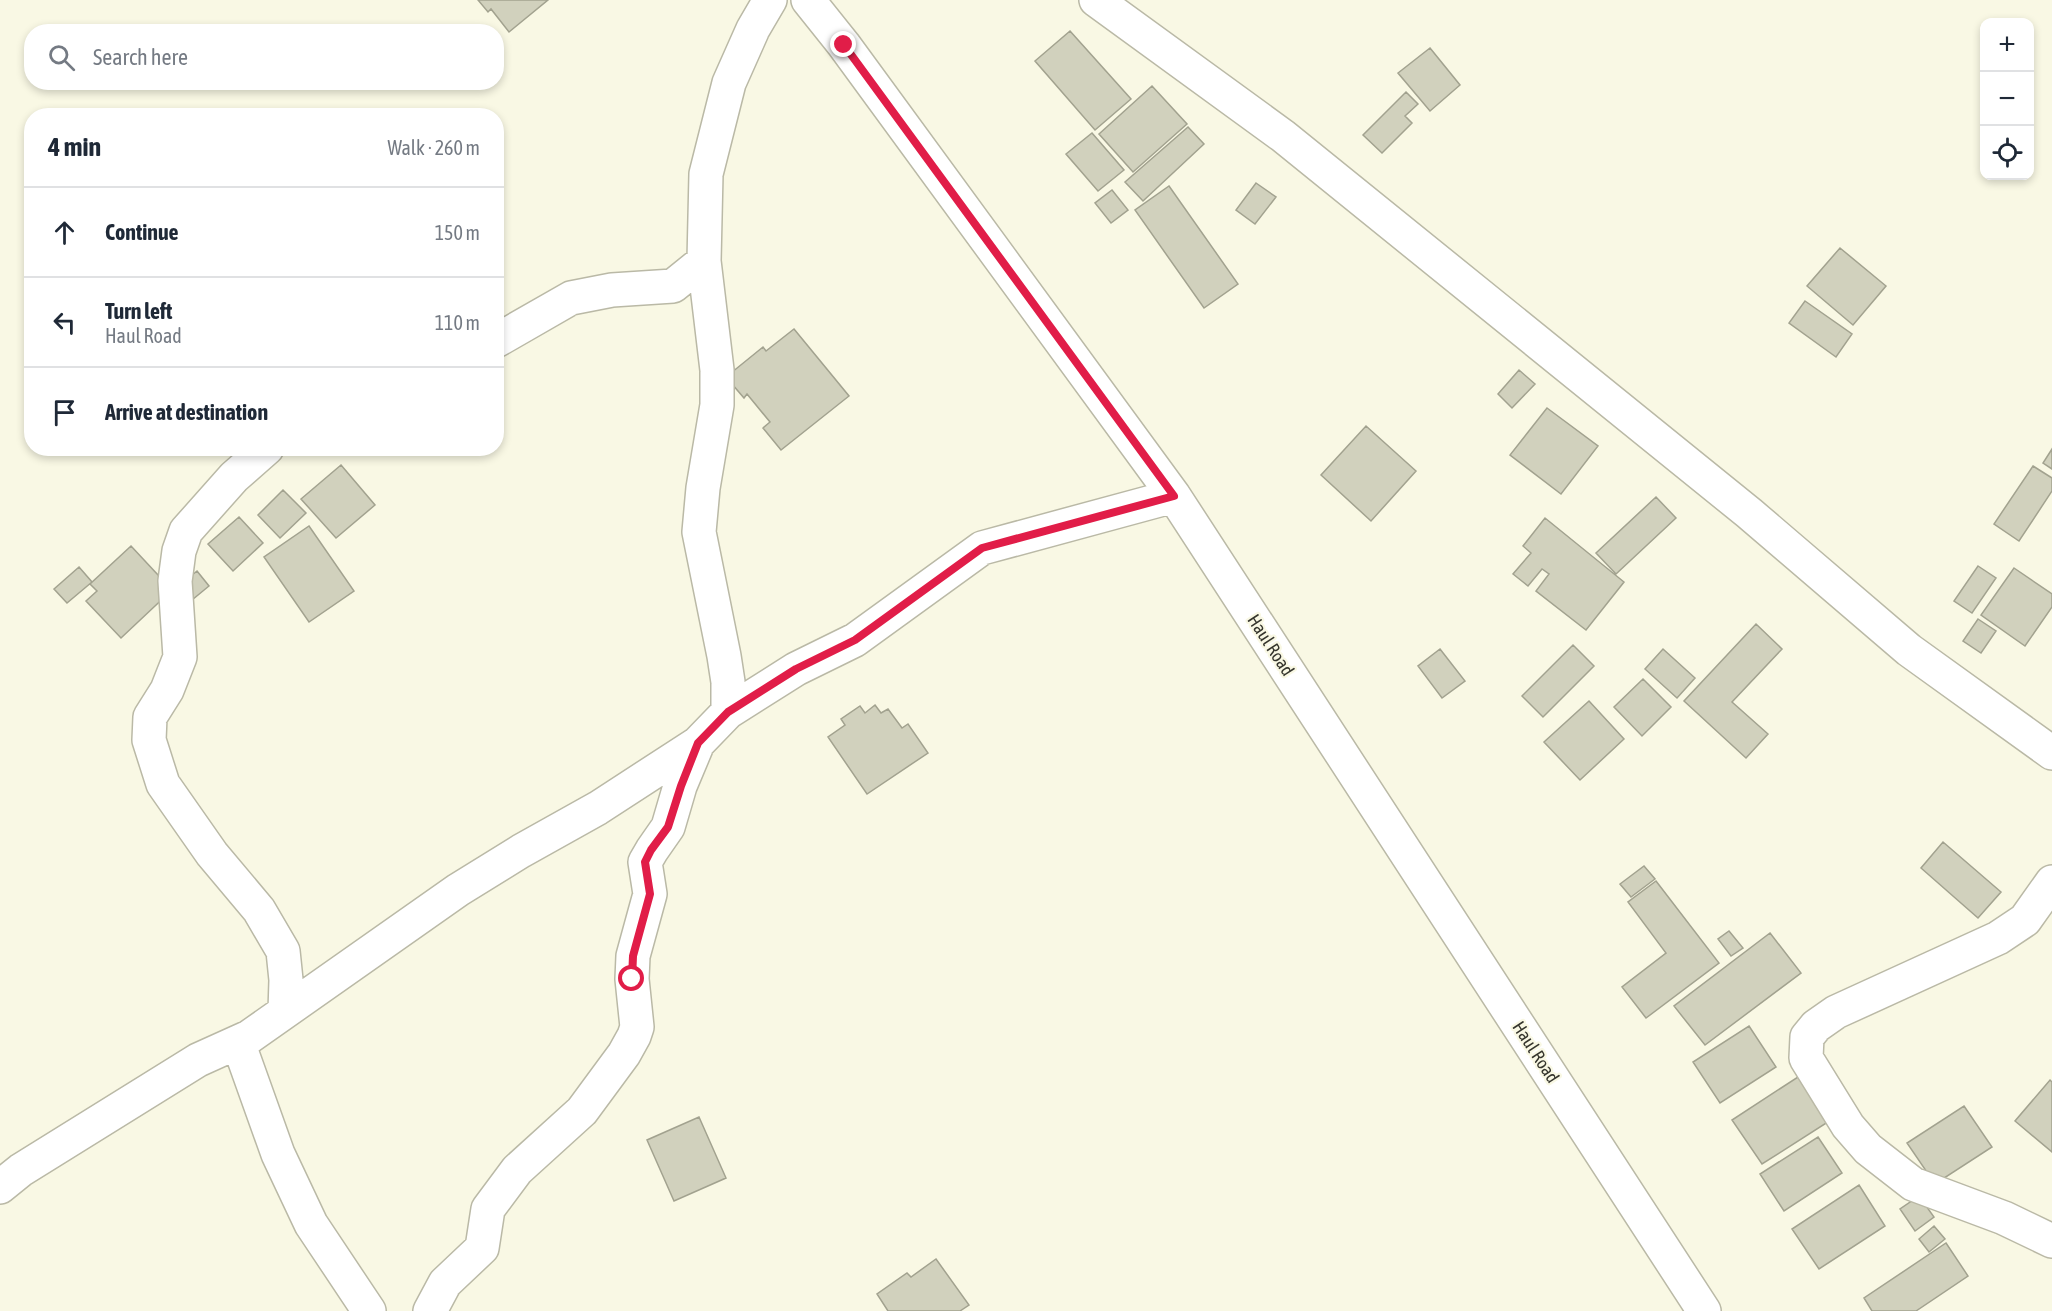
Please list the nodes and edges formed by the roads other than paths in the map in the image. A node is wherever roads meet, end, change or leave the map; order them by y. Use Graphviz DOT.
graph roads {
  1 [pos="770,0"];
  2 [pos="807,0"];
  3 [pos="1096,0"];
  4 [pos="704,261"];
  5 [pos="504,336"];
  6 [pos="258,456"];
  7 [pos="1174,496"];
  8 [pos="728,712"];
  9 [pos="698,743"];
  10 [pos="2052,753"];
  11 [pos="2052,882"];
  12 [pos="285,1011"];
  13 [pos="238,1042"];
  14 [pos="0,1187"];
  15 [pos="2052,1241"];
  16 [pos="369,1311"];
  17 [pos="430,1311"];
  18 [pos="1704,1311"];
  1 -- 4 [label="street"];
  2 -- 7 [label="street, Haul Road"];
  3 -- 10 [label="street"];
  4 -- 5 [label="street"];
  4 -- 8 [label="street"];
  6 -- 12 [label="street"];
  7 -- 8 [label="street"];
  7 -- 18 [label="street, Haul Road"];
  8 -- 9 [label="street"];
  9 -- 12 [label="street"];
  9 -- 17 [label="street"];
  11 -- 15 [label="street"];
  12 -- 13 [label="street"];
  13 -- 14 [label="street"];
  13 -- 16 [label="street"];
}
